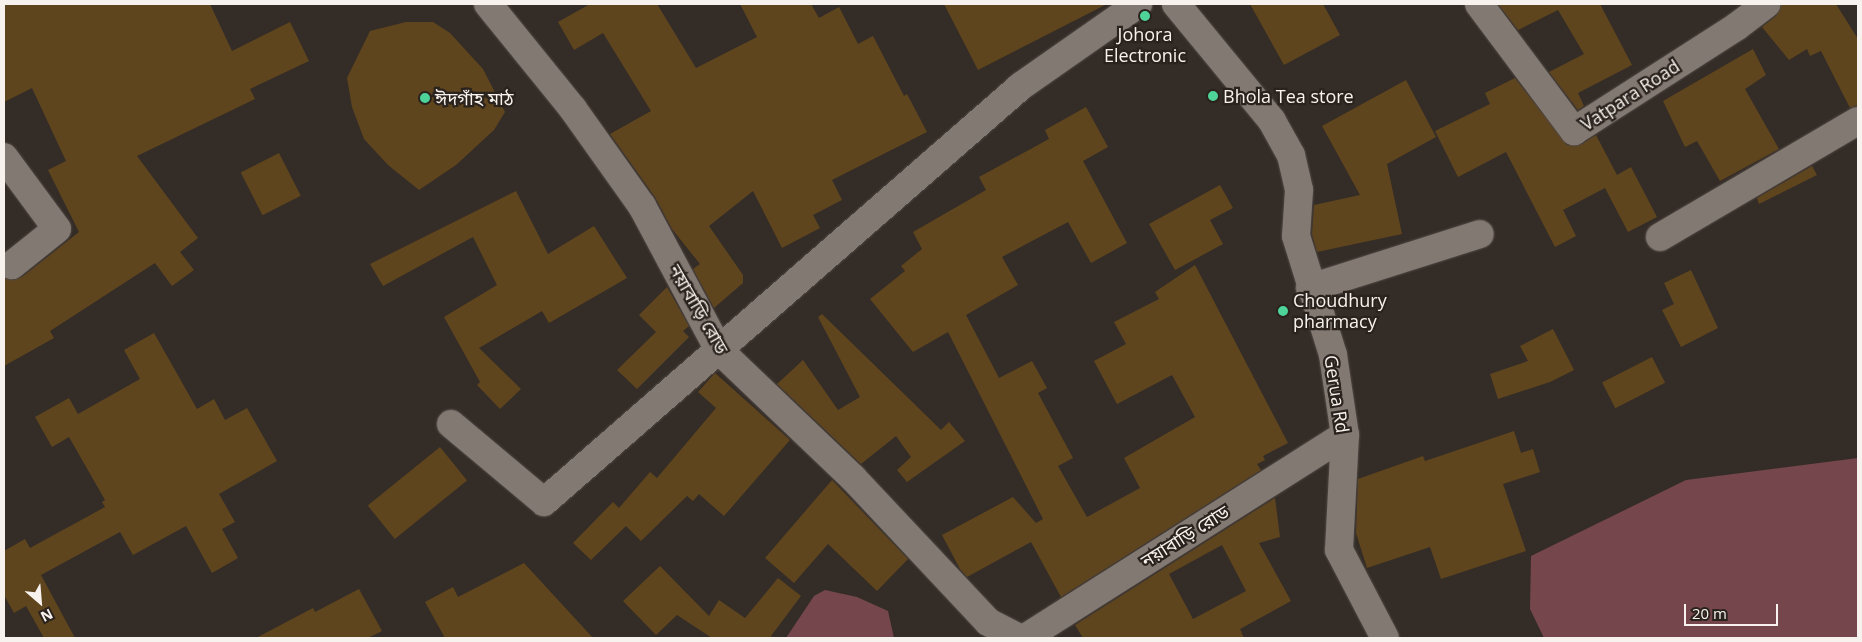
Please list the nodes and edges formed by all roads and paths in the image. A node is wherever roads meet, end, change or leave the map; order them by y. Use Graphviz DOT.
graph roads {
  1 [pos="488,4"];
  2 [pos="1138,4"];
  3 [pos="1176,4"];
  4 [pos="1480,4"];
  5 [pos="1766,4"];
  6 [pos="1858,121"];
  7 [pos="4,157"];
  8 [pos="1480,234"];
  9 [pos="1660,237"];
  10 [pos="12,265"];
  11 [pos="1310,288"];
  12 [pos="719,350"];
  13 [pos="451,424"];
  14 [pos="1345,435"];
  15 [pos="1019,638"];
  16 [pos="1025,638"];
  17 [pos="1385,638"];
  1 -- 12 [label="street, নয়াবাড়ি রোড"];
  2 -- 12 [label="street"];
  3 -- 11 [label="street, Gerua Rd"];
  4 -- 5 [label="street, Vatpara Road"];
  6 -- 9 [label="street"];
  7 -- 10 [label="street"];
  8 -- 11 [label="street"];
  11 -- 14 [label="street, Gerua Rd"];
  12 -- 13 [label="street"];
  12 -- 15 [label="street, নয়াবাড়ি রোড"];
  14 -- 16 [label="street, নয়াবাড়ি রোড"];
  14 -- 17 [label="street, Gerua Rd"];
}
